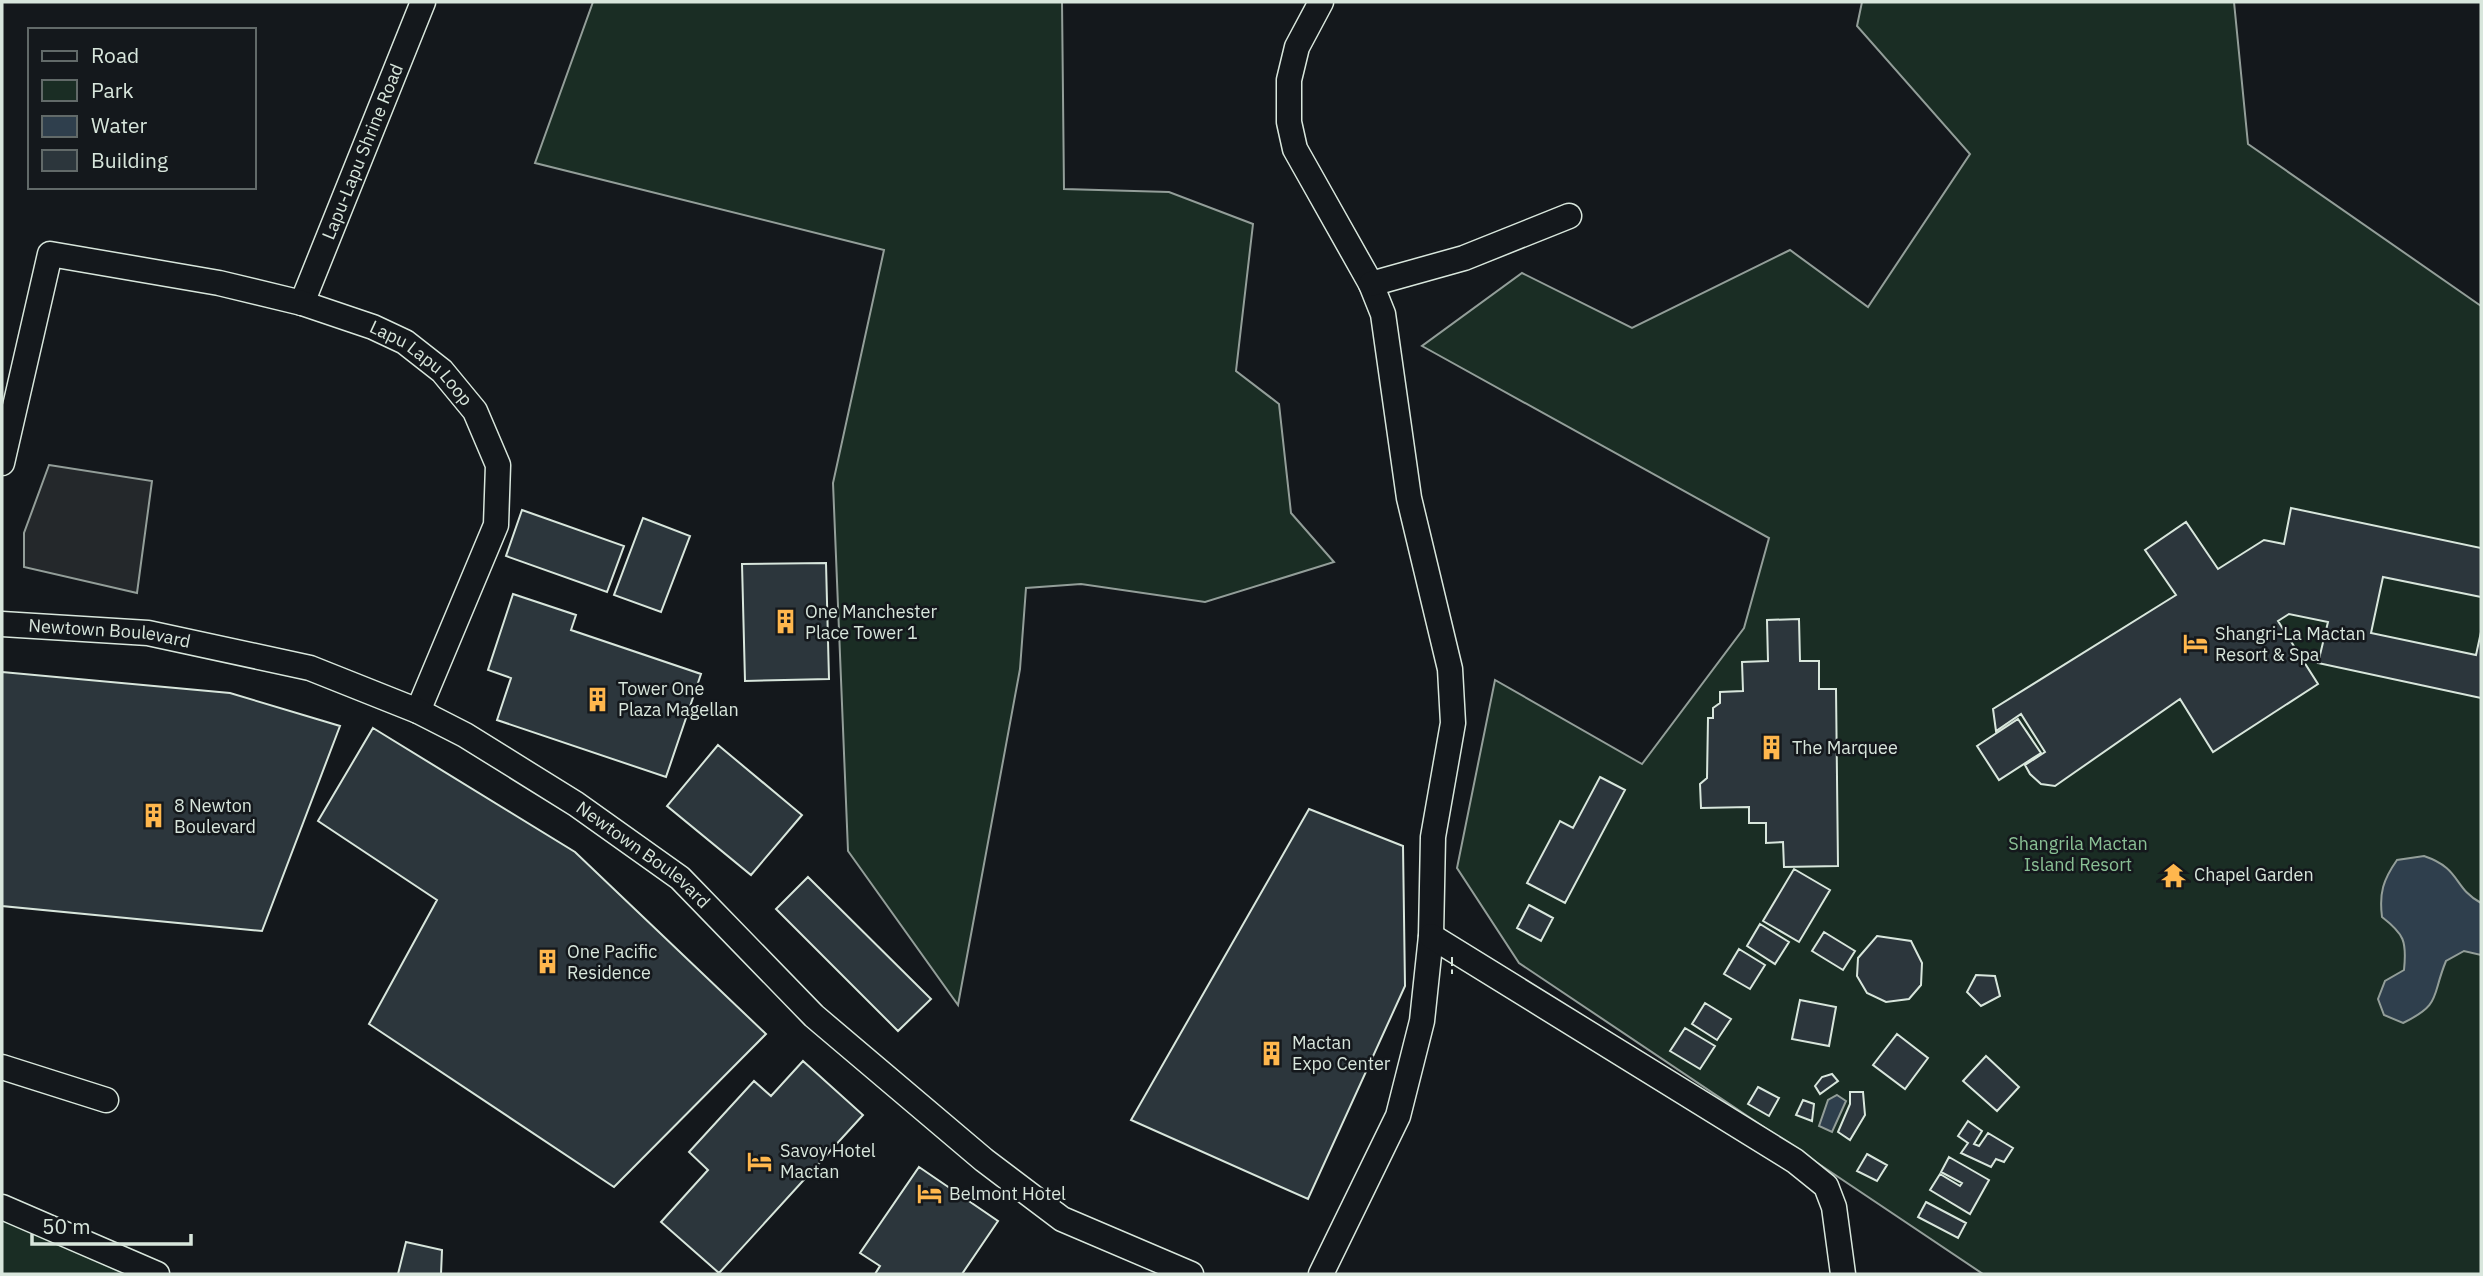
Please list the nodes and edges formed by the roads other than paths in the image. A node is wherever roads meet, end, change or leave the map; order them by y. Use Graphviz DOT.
graph roads {
  1 [pos="424,2"];
  2 [pos="1321,2"];
  3 [pos="1569,216"];
  4 [pos="1371,284"];
  5 [pos="302,303"];
  6 [pos="2,463"];
  7 [pos="2,624"];
  8 [pos="418,711"];
  9 [pos="1431,936"];
  10 [pos="2,1067"];
  11 [pos="106,1100"];
  12 [pos="2,1207"];
  13 [pos="157,1274"];
  14 [pos="1191,1274"];
  15 [pos="1321,1274"];
  16 [pos="1843,1274"];
  1 -- 5 [label="street, Lapu-Lapu Shrine Road"];
  2 -- 4 [label="street"];
  3 -- 4 [label="street"];
  4 -- 9 [label="street"];
  5 -- 6 [label="street, Lapu Lapu Loop"];
  5 -- 8 [label="street, Lapu Lapu Loop"];
  7 -- 8 [label="street, Newtown Boulevard"];
  8 -- 14 [label="street, Newtown Boulevard"];
  9 -- 15 [label="street"];
  9 -- 16 [label="street"];
  10 -- 11 [label="street"];
  12 -- 13 [label="street"];
}
